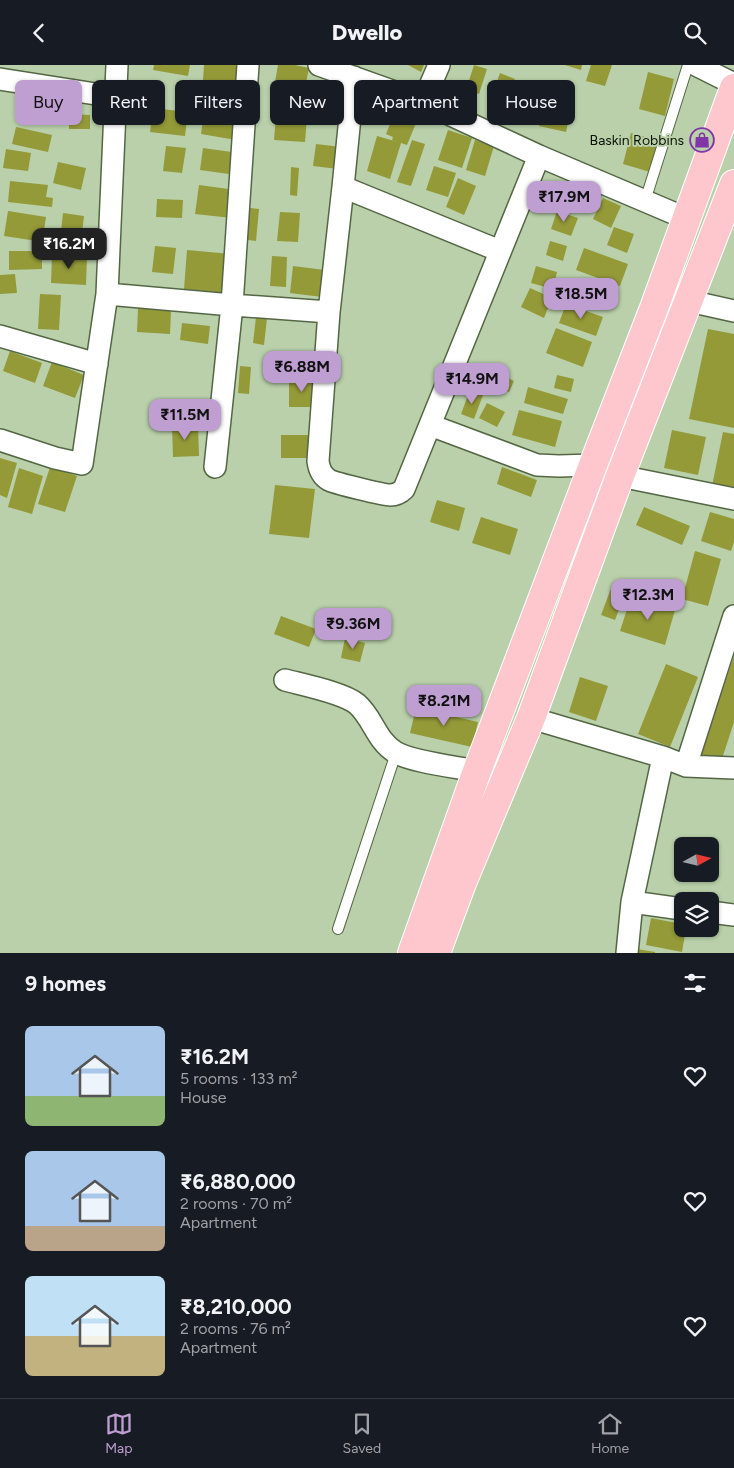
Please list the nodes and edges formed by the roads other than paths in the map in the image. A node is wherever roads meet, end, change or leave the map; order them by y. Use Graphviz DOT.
graph roads {
  1 [pos="117,65"];
  2 [pos="248,65"];
  3 [pos="319,65"];
  4 [pos="439,65"];
  5 [pos="688,65"];
  6 [pos="696,65"];
  7 [pos="354,77"];
  8 [pos="0,79"];
  9 [pos="116,80"];
  10 [pos="362,80"];
  11 [pos="433,80"];
  12 [pos="734,84"];
  13 [pos="734,88"];
  14 [pos="92,93"];
  15 [pos="114,125"];
  16 [pos="472,125"];
  17 [pos="539,156"];
  18 [pos="734,184"];
  19 [pos="343,187"];
  20 [pos="645,201"];
  21 [pos="686,218"];
  22 [pos="500,251"];
  23 [pos="107,295"];
  24 [pos="689,301"];
  25 [pos="232,305"];
  26 [pos="734,311"];
  27 [pos="329,312"];
  28 [pos="0,336"];
  29 [pos="97,364"];
  30 [pos="430,425"];
  31 [pos="0,440"];
  32 [pos="593,465"];
  33 [pos="215,467"];
  34 [pos="620,476"];
  35 [pos="734,499"];
  36 [pos="732,628"];
  37 [pos="285,680"];
  38 [pos="531,718"];
  39 [pos="396,753"];
  40 [pos="663,757"];
  41 [pos="686,766"];
  42 [pos="734,768"];
  43 [pos="477,771"];
  44 [pos="632,902"];
  45 [pos="674,908"];
  46 [pos="719,913"];
  47 [pos="734,915"];
  48 [pos="338,929"];
  49 [pos="412,953"];
  50 [pos="436,953"];
  51 [pos="627,953"];
  1 -- 9 [label="street"];
  2 -- 25 [label="street"];
  3 -- 7 [label="street"];
  4 -- 11 [label="street"];
  5 -- 20 [label="lane"];
  6 -- 12 [label="street"];
  7 -- 10 [label="street"];
  7 -- 19 [label="street"];
  8 -- 14 [label="street"];
  13 -- 21 [label="main road"];
  15 -- 23 [label="street"];
  16 -- 17 [label="street"];
  17 -- 20 [label="street"];
  17 -- 22 [label="street"];
  18 -- 24 [label="main road"];
  19 -- 22 [label="street"];
  19 -- 27 [label="street"];
  20 -- 21 [label="street"];
  21 -- 32 [label="main road"];
  22 -- 30 [label="street"];
  23 -- 25 [label="street"];
  23 -- 29 [label="street"];
  24 -- 26 [label="street"];
  24 -- 34 [label="main road"];
  25 -- 27 [label="street"];
  25 -- 33 [label="street"];
  27 -- 30 [label="street"];
  28 -- 29 [label="street"];
  29 -- 31 [label="street"];
  30 -- 32 [label="street"];
  32 -- 34 [label="street"];
  32 -- 43 [label="main road"];
  34 -- 35 [label="street"];
  34 -- 38 [label="main road"];
  36 -- 41 [label="street"];
  37 -- 39 [label="street"];
  38 -- 40 [label="street"];
  38 -- 50 [label="main road"];
  39 -- 43 [label="street"];
  39 -- 48 [label="lane"];
  40 -- 41 [label="street"];
  40 -- 44 [label="street"];
  41 -- 42 [label="street"];
  43 -- 49 [label="main road"];
  44 -- 45 [label="street"];
  44 -- 51 [label="street"];
  46 -- 47 [label="street"];
}
